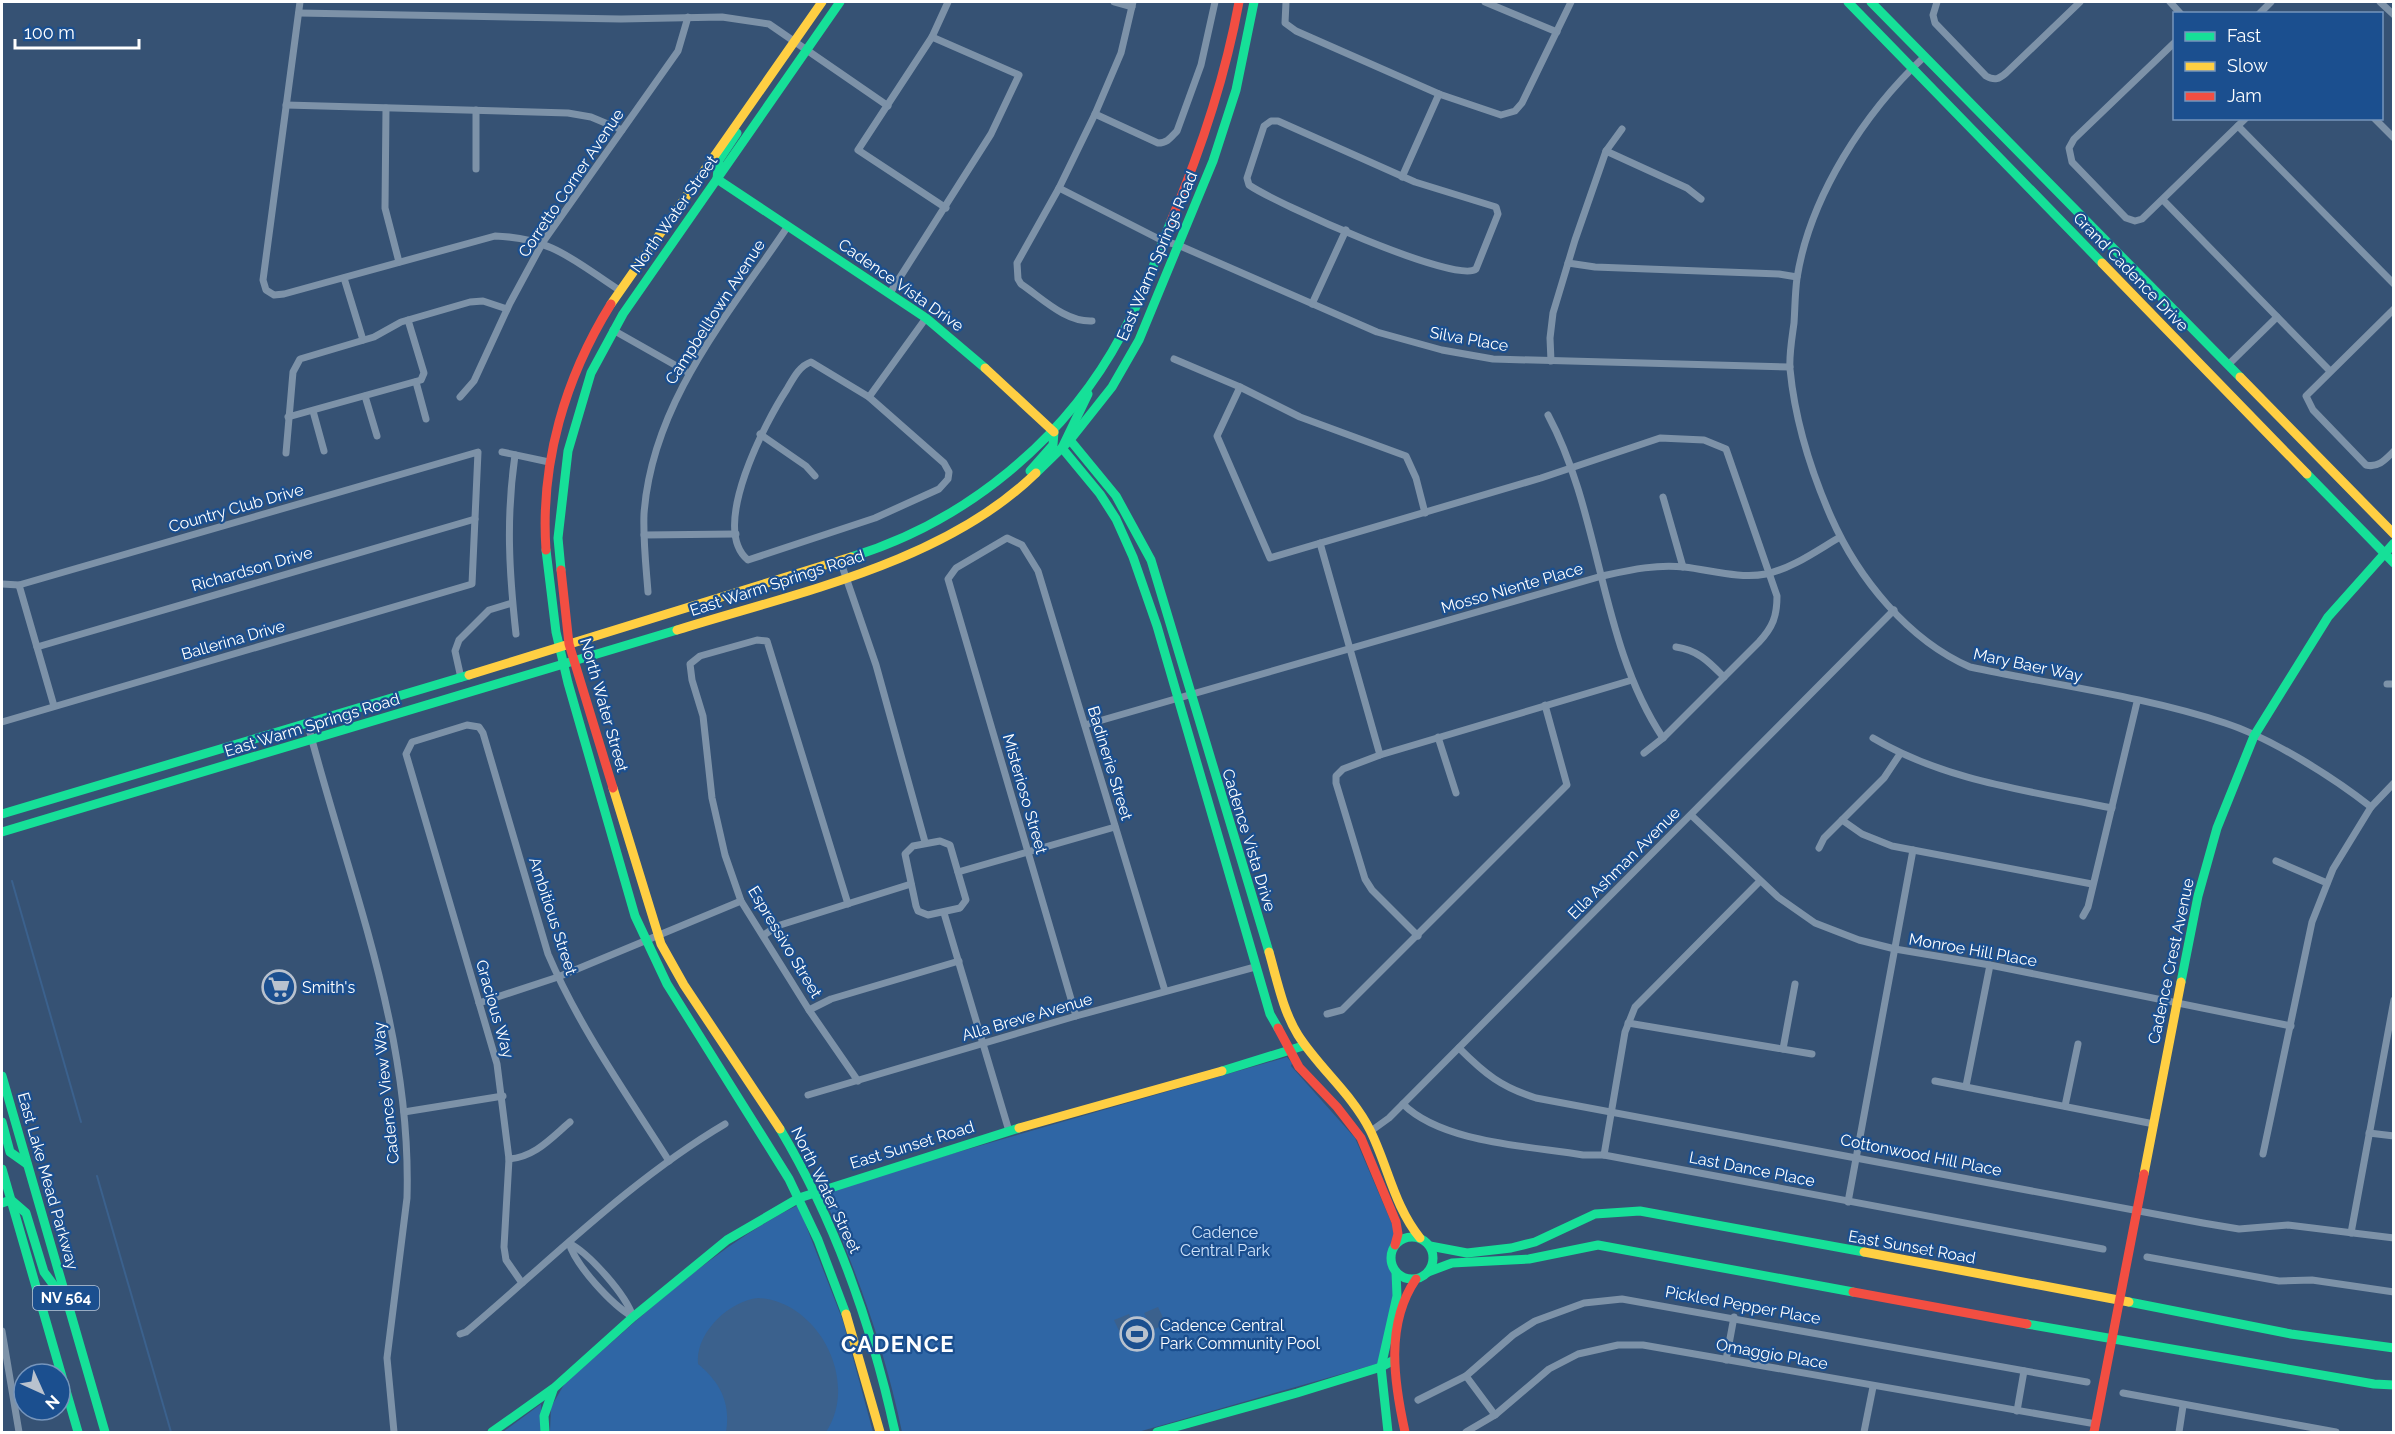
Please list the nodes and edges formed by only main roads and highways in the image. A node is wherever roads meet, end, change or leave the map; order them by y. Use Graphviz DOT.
graph roads {
  1 [pos="822,2"];
  2 [pos="834,2"];
  3 [pos="840,2"];
  4 [pos="1239,2"];
  5 [pos="1254,2"];
  6 [pos="1848,2"];
  7 [pos="1871,2"];
  8 [pos="829,20"];
  9 [pos="741,117"];
  10 [pos="717,179"];
  11 [pos="1089,388"];
  12 [pos="1054,432"];
  13 [pos="1070,440"];
  14 [pos="1062,448"];
  15 [pos="1007,498"];
  16 [pos="2394,534"];
  17 [pos="2394,543"];
  18 [pos="2384,554"];
  19 [pos="2394,563"];
  20 [pos="569,644"];
  21 [pos="559,647"];
  22 [pos="575,662"];
  23 [pos="563,665"];
  24 [pos="168,766"];
  25 [pos="172,782"];
  26 [pos="2,814"];
  27 [pos="2,832"];
  28 [pos="1303,1046"];
  29 [pos="1288,1052"];
  30 [pos="2,1076"];
  31 [pos="2,1122"];
  32 [pos="27,1164"];
  33 [pos="2,1169"];
  34 [pos="813,1192"];
  35 [pos="799,1198"];
  36 [pos="6,1202"];
  37 [pos="1420,1238"];
  38 [pos="1395,1245"];
  39 [pos="1430,1246"];
  40 [pos="1396,1272"];
  41 [pos="1428,1272"];
  42 [pos="1416,1279"];
  43 [pos="2120,1300"];
  44 [pos="68,1304"];
  45 [pos="2112,1340"];
  46 [pos="2394,1347"];
  47 [pos="1394,1360"];
  48 [pos="1381,1367"];
  49 [pos="2394,1385"];
  50 [pos="554,1388"];
  51 [pos="2095,1428"];
  52 [pos="78,1432"];
  53 [pos="105,1432"];
  54 [pos="492,1432"];
  55 [pos="545,1432"];
  56 [pos="880,1432"];
  57 [pos="895,1432"];
  58 [pos="1157,1432"];
  59 [pos="1388,1432"];
  60 [pos="1405,1432"];
  1 -- 9 [label="main road, North Water Street"];
  2 -- 8 [label="main road"];
  3 -- 8 [label="main road, North Water Street"];
  4 -- 11 [label="main road, East Warm Springs Road"];
  5 -- 13 [label="main road, East Warm Springs Road"];
  6 -- 18 [label="main road, Grand Cadence Drive"];
  7 -- 16 [label="main road, Grand Cadence Drive"];
  8 -- 10 [label="main road, North Water Street"];
  9 -- 10 [label="main road"];
  9 -- 21 [label="main road, North Water Street"];
  10 -- 12 [label="main road, Cadence Vista Drive"];
  10 -- 20 [label="main road, North Water Street"];
  11 -- 12 [label="main road, East Warm Springs Road"];
  11 -- 14 [label="main road"];
  12 -- 15 [label="main road"];
  12 -- 20 [label="main road, East Warm Springs Road"];
  13 -- 14 [label="main road, East Warm Springs Road"];
  13 -- 28 [label="main road, Cadence Vista Drive"];
  14 -- 15 [label="main road, East Warm Springs Road"];
  14 -- 29 [label="main road, Cadence Vista Drive"];
  15 -- 22 [label="main road, East Warm Springs Road"];
  17 -- 18 [label="main road, Cadence Crest Avenue"];
  18 -- 19 [label="main road, Grand Cadence Drive"];
  18 -- 43 [label="main road, Cadence Crest Avenue"];
  20 -- 21 [label="main road, East Warm Springs Road"];
  20 -- 22 [label="main road, North Water Street"];
  21 -- 23 [label="main road, North Water Street"];
  21 -- 24 [label="main road, East Warm Springs Road"];
  22 -- 23 [label="main road, East Warm Springs Road"];
  22 -- 34 [label="main road, North Water Street"];
  23 -- 25 [label="main road, East Warm Springs Road"];
  23 -- 35 [label="main road, North Water Street"];
  24 -- 25 [label="main road"];
  24 -- 26 [label="main road, East Warm Springs Road"];
  25 -- 27 [label="main road, East Warm Springs Road"];
  28 -- 29 [label="main road, East Sunset Road"];
  28 -- 37 [label="main road, Cadence Vista Drive"];
  29 -- 34 [label="main road, East Sunset Road"];
  29 -- 38 [label="main road, Cadence Vista Drive"];
  30 -- 32 [label="main road, East Lake Mead Parkway / NV 564"];
  31 -- 32 [label="main road"];
  32 -- 44 [label="main road, East Lake Mead Parkway / NV 564"];
  33 -- 36 [label="main road, NV 564"];
  34 -- 35 [label="main road, East Sunset Road"];
  34 -- 57 [label="main road, North Water Street"];
  35 -- 50 [label="main road, East Sunset Road"];
  35 -- 56 [label="main road, North Water Street"];
  36 -- 44 [label="main road"];
  36 -- 52 [label="main road, NV 564"];
  37 -- 38 [label="main road"];
  37 -- 39 [label="main road"];
  38 -- 40 [label="main road"];
  39 -- 41 [label="main road"];
  39 -- 43 [label="main road, East Sunset Road"];
  40 -- 42 [label="main road"];
  40 -- 48 [label="main road"];
  41 -- 42 [label="main road"];
  41 -- 45 [label="main road"];
  42 -- 47 [label="main road"];
  43 -- 45 [label="main road, Cadence Crest Avenue"];
  43 -- 46 [label="main road, East Sunset Road"];
  44 -- 53 [label="main road, East Lake Mead Parkway / NV 564"];
  45 -- 49 [label="main road"];
  45 -- 51 [label="main road, Cadence Crest Avenue"];
  47 -- 48 [label="main road"];
  47 -- 60 [label="main road"];
  48 -- 58 [label="main road"];
  48 -- 59 [label="main road"];
  50 -- 54 [label="main road, East Sunset Road"];
  50 -- 55 [label="main road"];
}
